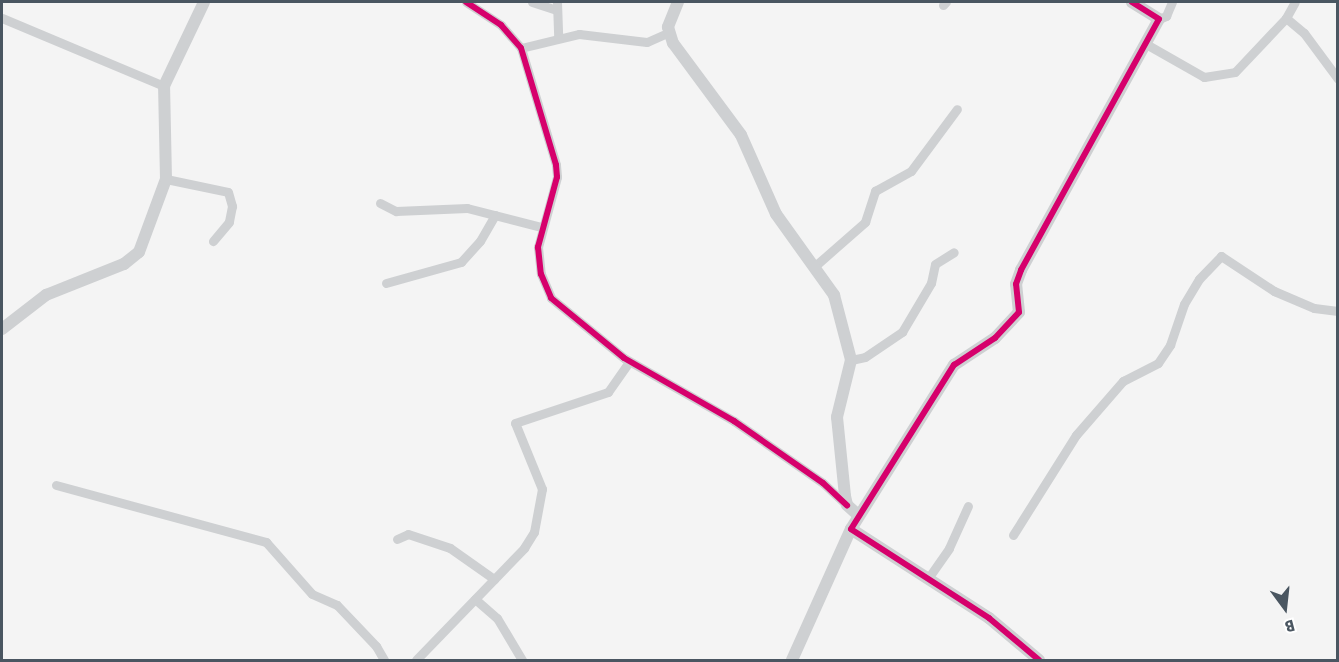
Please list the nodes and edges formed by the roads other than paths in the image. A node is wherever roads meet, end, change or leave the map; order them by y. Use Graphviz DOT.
graph roads {
  1 [pos="204,2"];
  2 [pos="466,2"];
  3 [pos="532,2"];
  4 [pos="678,2"];
  5 [pos="1132,2"];
  6 [pos="1172,2"];
  7 [pos="1294,2"];
  8 [pos="556,6"];
  9 [pos="2,18"];
  10 [pos="1286,18"];
  11 [pos="1159,20"];
  12 [pos="669,32"];
  13 [pos="558,37"];
  14 [pos="1146,45"];
  15 [pos="520,48"];
  16 [pos="1338,79"];
  17 [pos="164,86"];
  18 [pos="957,109"];
  19 [pos="166,179"];
  20 [pos="380,203"];
  21 [pos="495,215"];
  22 [pos="542,227"];
  23 [pos="213,241"];
  24 [pos="954,252"];
  25 [pos="815,266"];
  26 [pos="386,283"];
  27 [pos="1338,312"];
  28 [pos="2,329"];
  29 [pos="851,360"];
  30 [pos="629,362"];
  31 [pos="56,485"];
  32 [pos="968,506"];
  33 [pos="852,510"];
  34 [pos="850,529"];
  35 [pos="1013,535"];
  36 [pos="397,539"];
  37 [pos="929,577"];
  38 [pos="494,579"];
  39 [pos="475,599"];
  40 [pos="384,660"];
  41 [pos="416,660"];
  42 [pos="522,660"];
  43 [pos="792,660"];
  44 [pos="1039,660"];
  1 -- 17 [label="street"];
  2 -- 15 [label="street"];
  3 -- 8 [label="street"];
  4 -- 12 [label="street"];
  5 -- 11 [label="street"];
  6 -- 11 [label="street"];
  7 -- 10 [label="street"];
  8 -- 13 [label="street"];
  9 -- 17 [label="street"];
  10 -- 14 [label="street"];
  10 -- 16 [label="street"];
  11 -- 14 [label="street"];
  12 -- 13 [label="street"];
  12 -- 25 [label="street"];
  13 -- 15 [label="street"];
  14 -- 33 [label="street"];
  15 -- 22 [label="street"];
  17 -- 19 [label="street"];
  18 -- 25 [label="street"];
  19 -- 23 [label="street"];
  19 -- 28 [label="street"];
  20 -- 21 [label="street"];
  21 -- 22 [label="street"];
  21 -- 26 [label="street"];
  22 -- 30 [label="street"];
  24 -- 29 [label="street"];
  25 -- 29 [label="street"];
  27 -- 35 [label="street"];
  29 -- 33 [label="street"];
  30 -- 33 [label="street"];
  30 -- 38 [label="street"];
  31 -- 40 [label="street"];
  32 -- 37 [label="street"];
  33 -- 34 [label="street"];
  34 -- 37 [label="street"];
  34 -- 43 [label="street"];
  36 -- 38 [label="street"];
  37 -- 44 [label="street"];
  38 -- 39 [label="street"];
  39 -- 41 [label="street"];
  39 -- 42 [label="street"];
}
